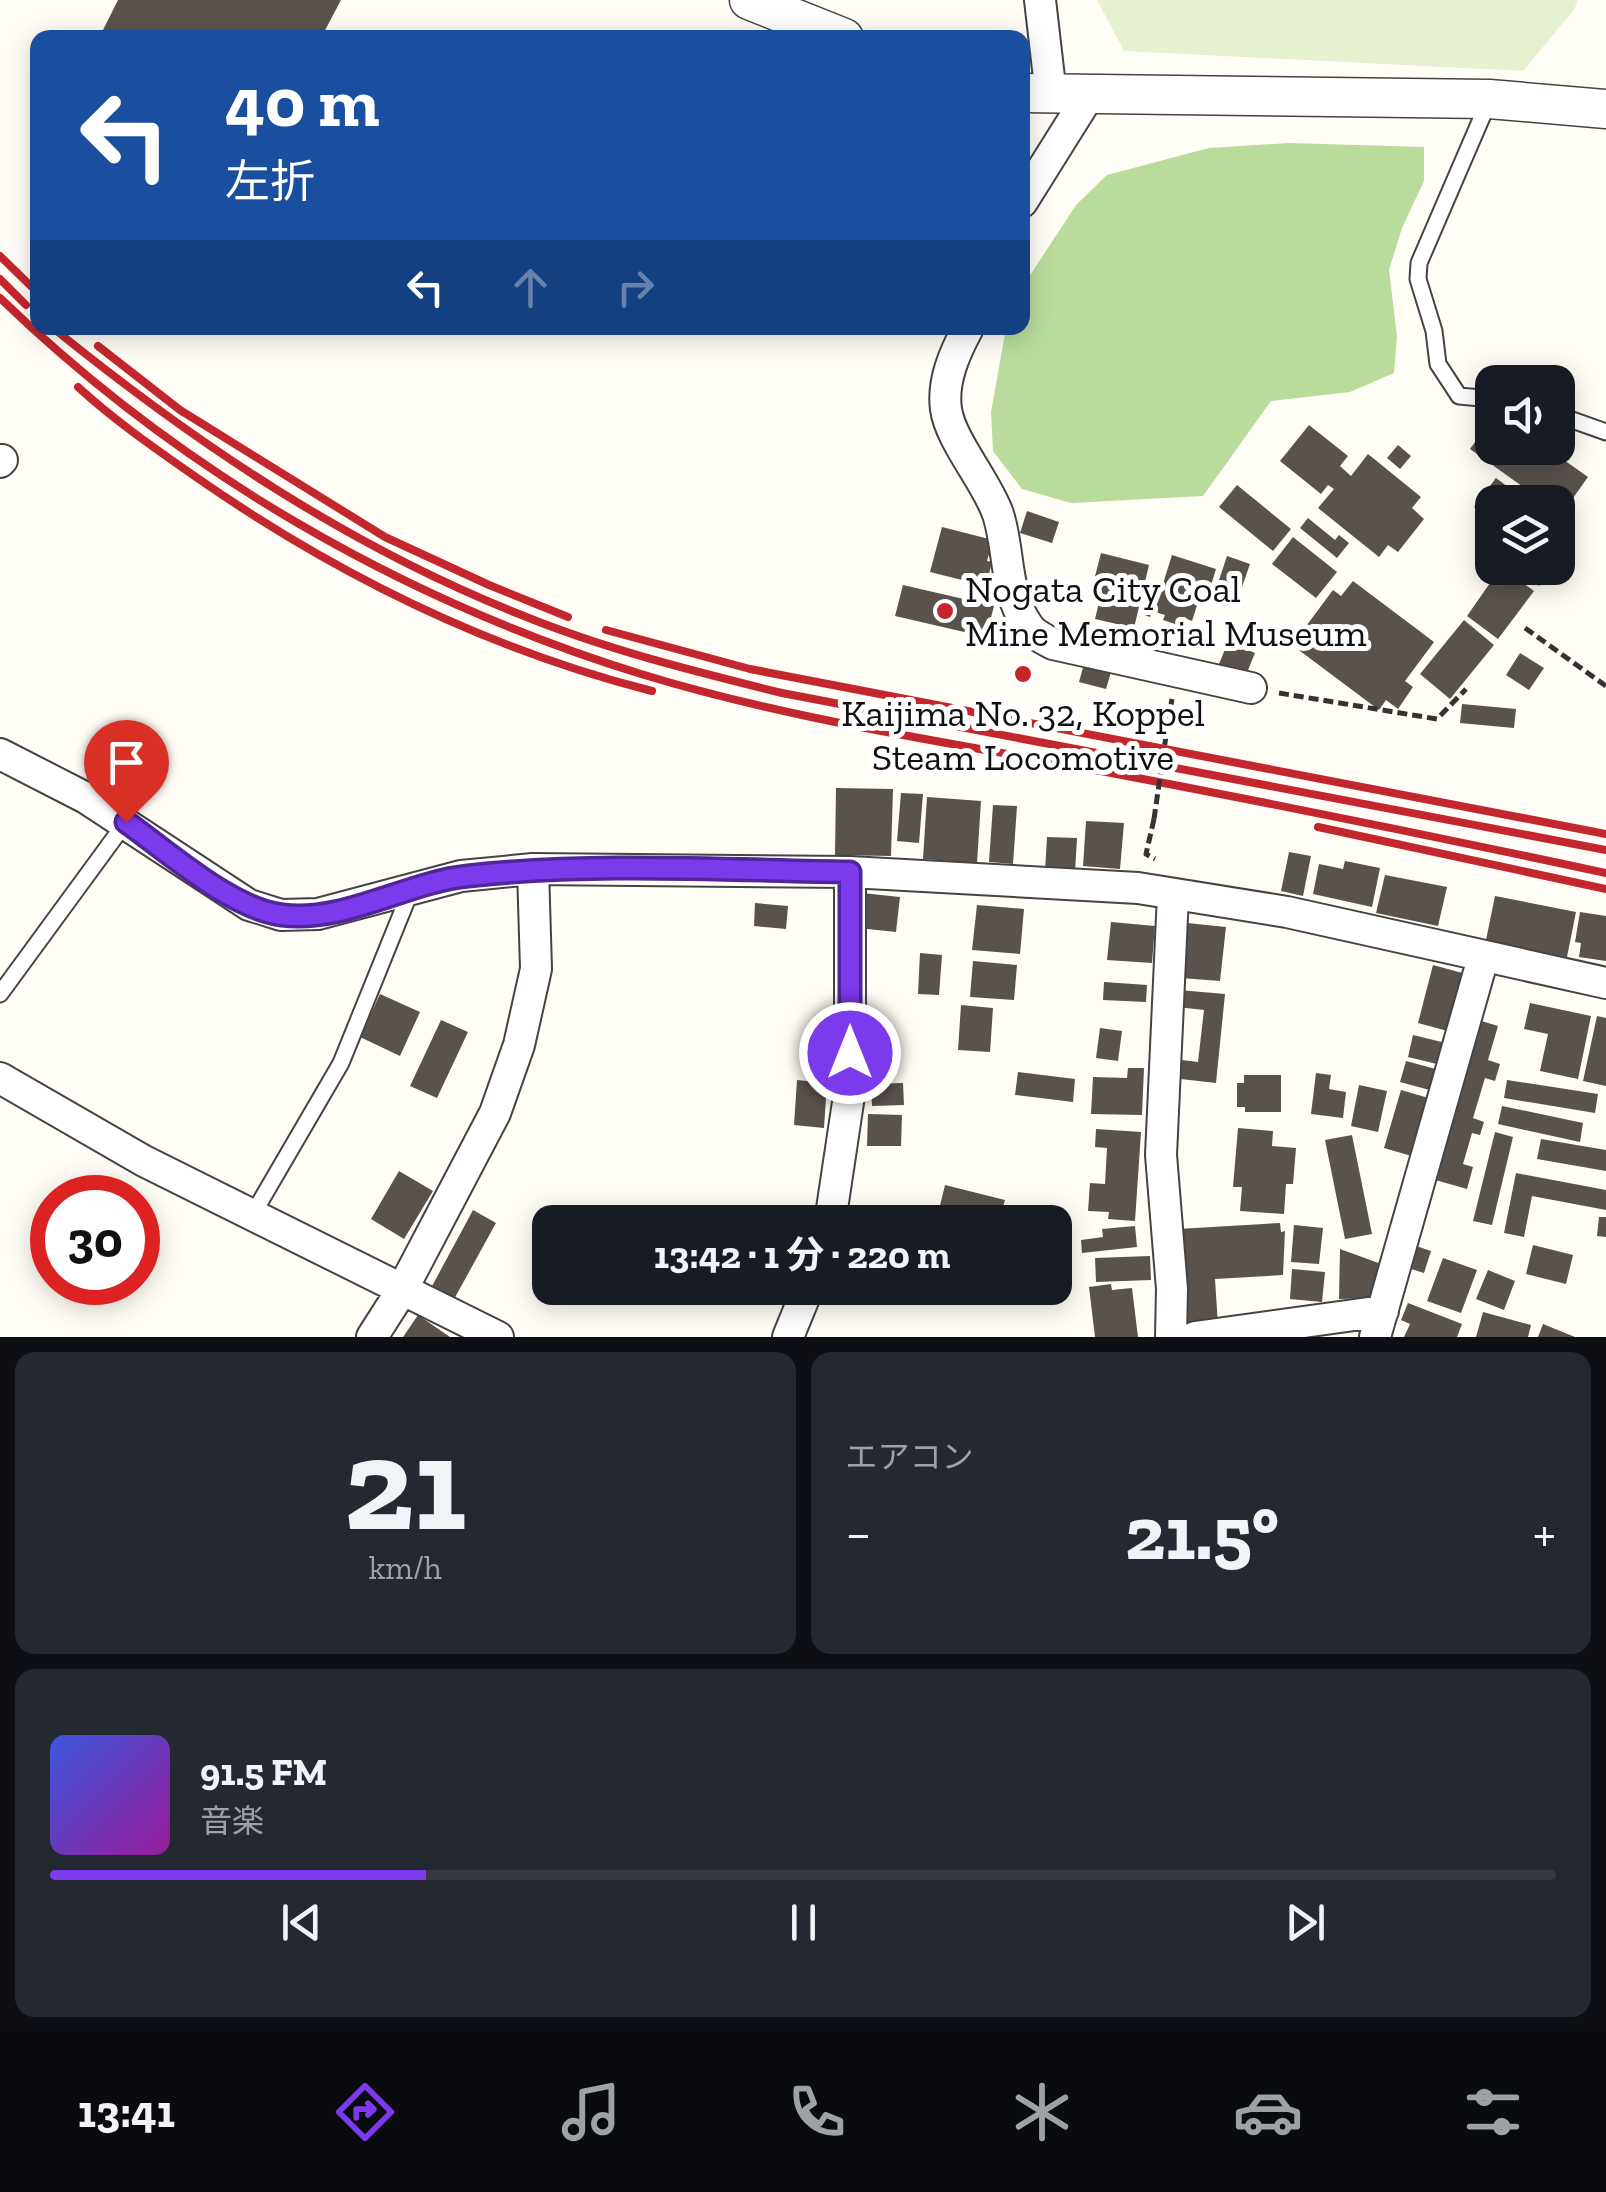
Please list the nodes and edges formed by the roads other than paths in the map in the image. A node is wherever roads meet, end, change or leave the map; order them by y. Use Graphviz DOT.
graph roads {
  1 [pos="750,0"];
  2 [pos="1040,0"];
  3 [pos="824,30"];
  4 [pos="1037,94"];
  5 [pos="1089,95"];
  6 [pos="1490,99"];
  7 [pos="1606,109"];
  8 [pos="1030,189"];
  9 [pos="964,335"];
  10 [pos="1475,397"];
  11 [pos="1575,421"];
  12 [pos="1606,432"];
  13 [pos="1251,688"];
  14 [pos="0,754"];
  15 [pos="126,822"];
  16 [pos="534,869"];
  17 [pos="850,872"];
  18 [pos="411,890"];
  19 [pos="1173,895"];
  20 [pos="1484,958"];
  21 [pos="1606,983"];
  22 [pos="0,994"];
  23 [pos="0,1078"];
  24 [pos="833,1205"];
  25 [pos="253,1214"];
  26 [pos="402,1290"];
  27 [pos="801,1305"];
  28 [pos="1379,1324"];
  29 [pos="372,1337"];
  30 [pos="498,1337"];
  31 [pos="788,1337"];
  32 [pos="1171,1337"];
  33 [pos="1195,1337"];
  1 -- 3 [label="street"];
  2 -- 4 [label="street"];
  4 -- 5 [label="street"];
  5 -- 6 [label="street"];
  5 -- 8 [label="street"];
  6 -- 7 [label="street"];
  6 -- 10 [label="lane"];
  9 -- 13 [label="street"];
  11 -- 12 [label="lane"];
  14 -- 15 [label="street"];
  15 -- 18 [label="street"];
  15 -- 22 [label="lane"];
  16 -- 17 [label="street"];
  16 -- 18 [label="street"];
  16 -- 26 [label="street"];
  17 -- 19 [label="street"];
  17 -- 24 [label="street"];
  18 -- 25 [label="lane"];
  19 -- 20 [label="street"];
  19 -- 32 [label="street"];
  20 -- 21 [label="street"];
  20 -- 28 [label="street"];
  23 -- 25 [label="street"];
  25 -- 26 [label="street"];
  26 -- 29 [label="street"];
  26 -- 30 [label="street"];
  27 -- 31 [label="street"];
  28 -- 33 [label="street"];
}
